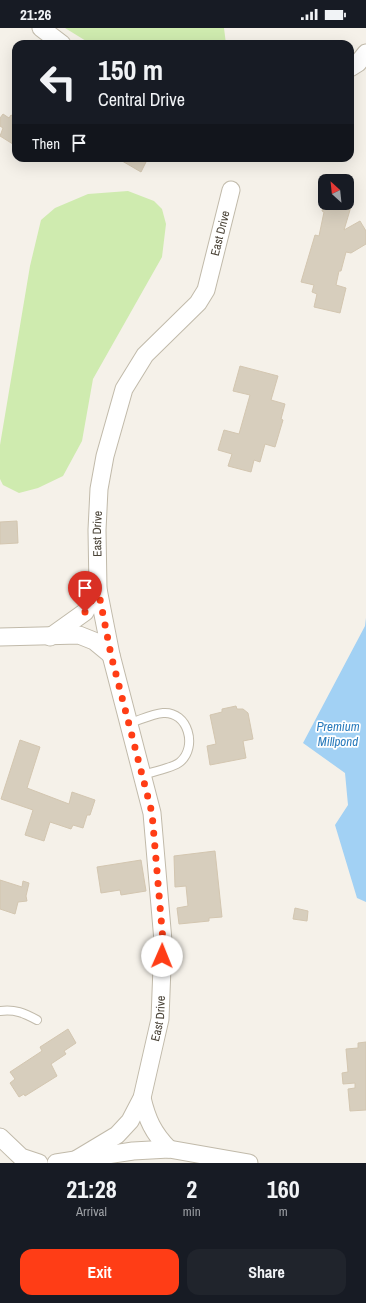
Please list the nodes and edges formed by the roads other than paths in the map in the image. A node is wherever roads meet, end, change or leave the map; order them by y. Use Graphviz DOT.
graph roads {
  1 [pos="42,28"];
  2 [pos="57,40"];
  3 [pos="366,52"];
  4 [pos="354,66"];
  5 [pos="231,190"];
  6 [pos="98,589"];
  7 [pos="0,637"];
  8 [pos="50,637"];
  9 [pos="111,655"];
  10 [pos="130,723"];
  11 [pos="142,775"];
  12 [pos="0,1011"];
  13 [pos="37,1020"];
  14 [pos="142,1098"];
  15 [pos="0,1137"];
  16 [pos="169,1149"];
  17 [pos="77,1159"];
  18 [pos="39,1163"];
  19 [pos="56,1163"];
  20 [pos="249,1163"];
  1 -- 2 [label="street"];
  3 -- 4 [label="street"];
  5 -- 6 [label="street, East Drive"];
  6 -- 8 [label="street"];
  6 -- 9 [label="street, East Drive"];
  7 -- 8 [label="street"];
  8 -- 9 [label="street"];
  9 -- 10 [label="street, East Drive"];
  10 -- 11 [label="street, East Drive"];
  10 -- 11 [label="lane"];
  11 -- 14 [label="street, East Drive"];
  12 -- 13 [label="lane"];
  14 -- 16 [label="street, East Drive"];
  14 -- 17 [label="street, East Drive"];
  15 -- 18 [label="street"];
  16 -- 17 [label="street"];
  16 -- 20 [label="street"];
  17 -- 19 [label="street"];
}
